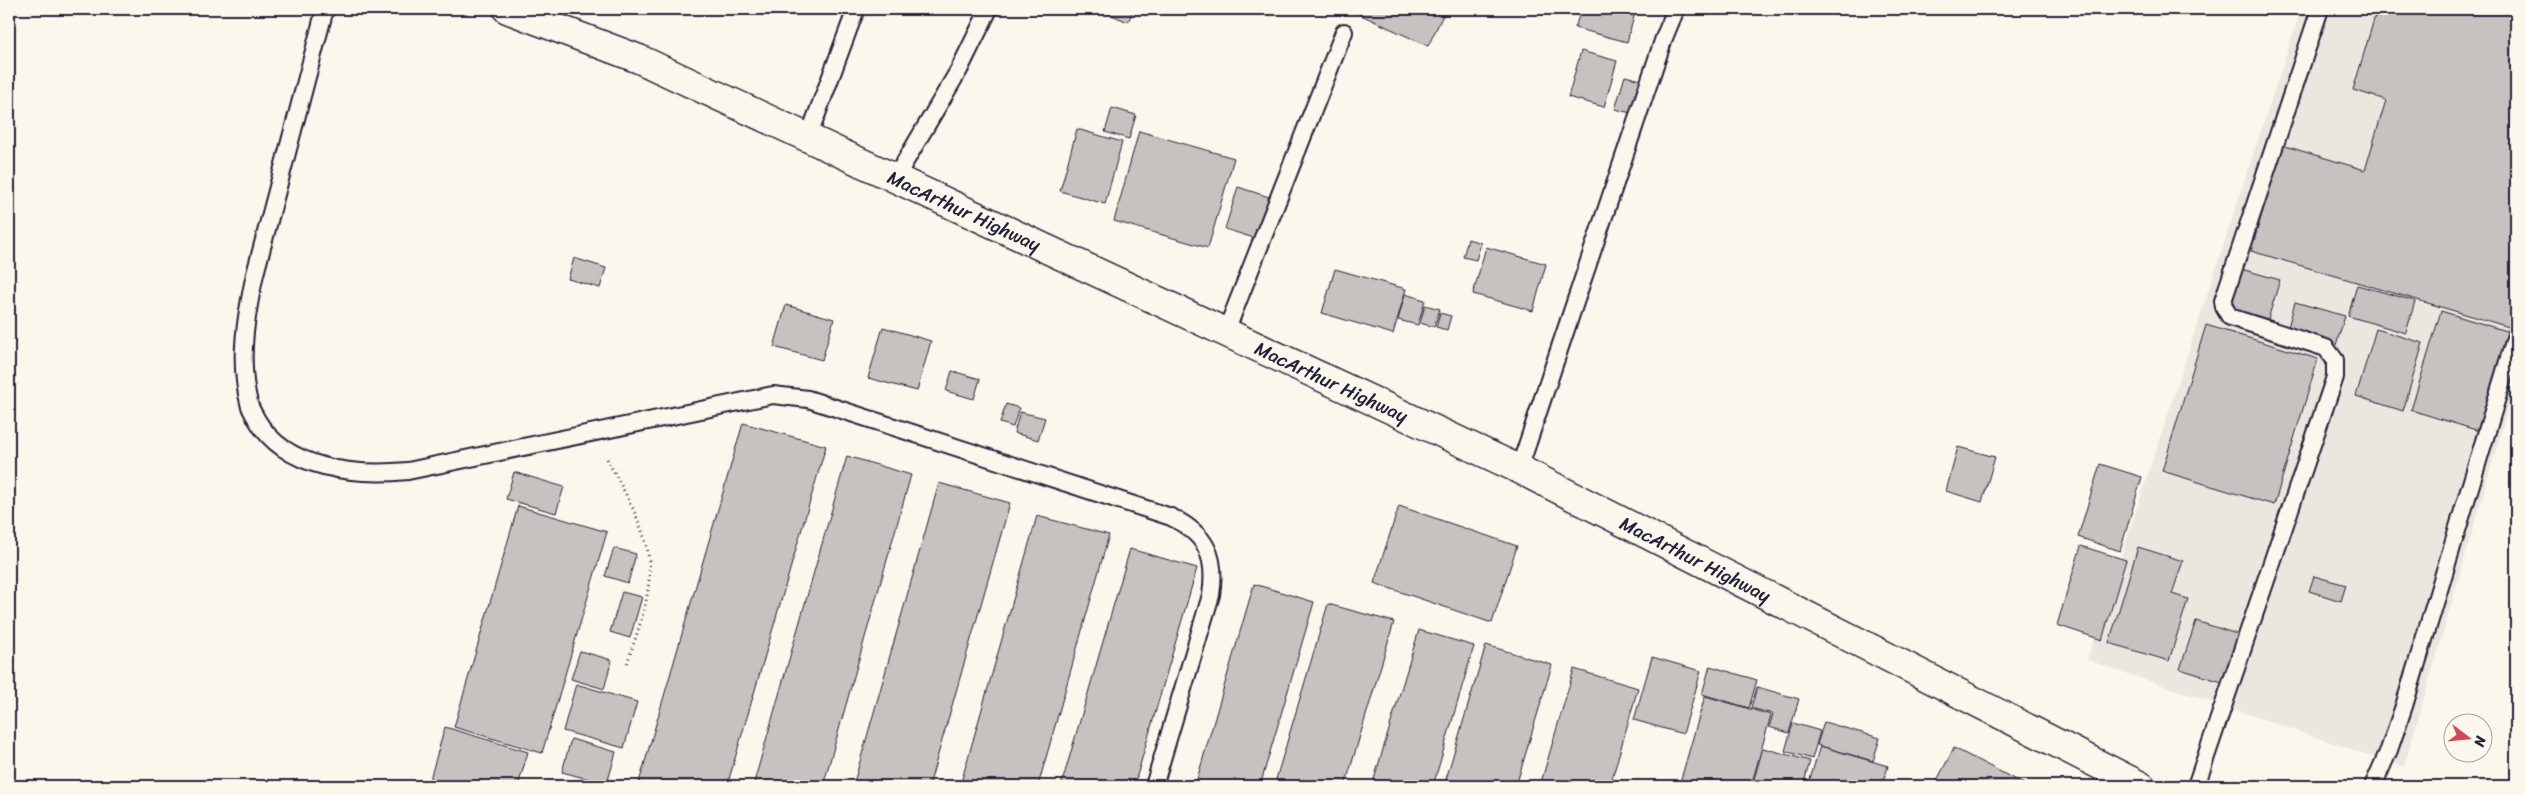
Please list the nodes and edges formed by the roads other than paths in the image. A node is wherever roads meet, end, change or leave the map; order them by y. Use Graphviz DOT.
graph roads {
  1 [pos="325,9"];
  2 [pos="508,9"];
  3 [pos="856,9"];
  4 [pos="989,9"];
  5 [pos="1676,9"];
  6 [pos="2320,9"];
  7 [pos="1344,32"];
  8 [pos="808,138"];
  9 [pos="896,177"];
  10 [pos="1225,334"];
  11 [pos="2516,335"];
  12 [pos="1519,469"];
  13 [pos="1154,786"];
  14 [pos="2141,786"];
  15 [pos="2196,786"];
  16 [pos="2373,786"];
  1 -- 13 [label="lane"];
  2 -- 8 [label="highway, MacArthur Highway"];
  3 -- 8 [label="lane"];
  4 -- 9 [label="lane"];
  5 -- 12 [label="lane"];
  6 -- 15 [label="lane"];
  7 -- 10 [label="lane"];
  8 -- 9 [label="highway, MacArthur Highway"];
  9 -- 10 [label="highway, MacArthur Highway"];
  10 -- 12 [label="highway, MacArthur Highway"];
  11 -- 16 [label="lane"];
  12 -- 14 [label="highway, MacArthur Highway"];
}
